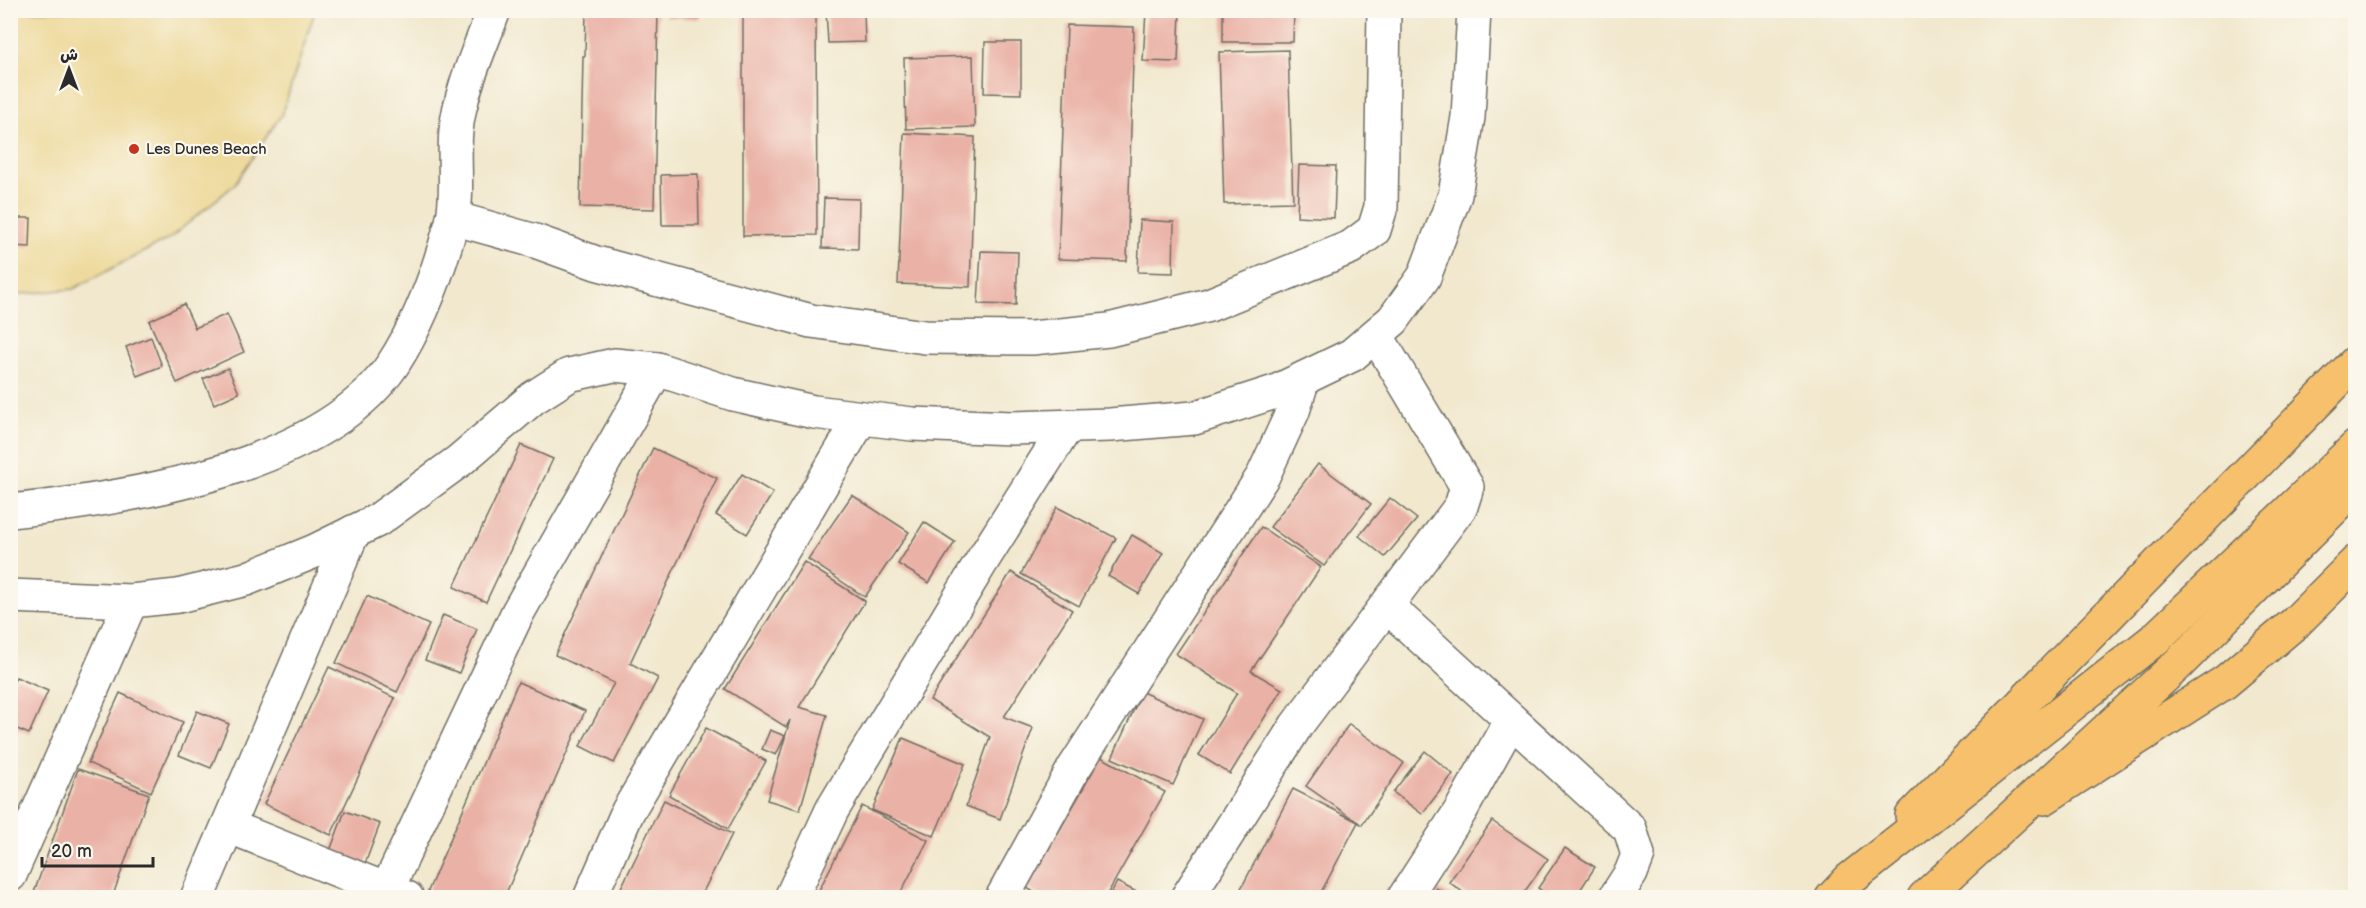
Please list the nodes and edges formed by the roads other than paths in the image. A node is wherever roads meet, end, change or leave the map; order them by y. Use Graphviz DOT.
graph roads {
  1 [pos="495,10"];
  2 [pos="1384,10"];
  3 [pos="1474,10"];
  4 [pos="453,219"];
  5 [pos="1376,335"];
  6 [pos="2355,362"];
  7 [pos="657,369"];
  8 [pos="1303,379"];
  9 [pos="861,418"];
  10 [pos="1067,426"];
  11 [pos="2355,447"];
  12 [pos="2355,486"];
  13 [pos="10,512"];
  14 [pos="353,532"];
  15 [pos="2355,562"];
  16 [pos="10,596"];
  17 [pos="131,601"];
  18 [pos="1387,606"];
  19 [pos="1511,720"];
  20 [pos="228,826"];
  21 [pos="1997,828"];
  22 [pos="10,875"];
  23 [pos="1840,889"];
  24 [pos="1013,894"];
  25 [pos="392,895"];
  26 [pos="197,897"];
  27 [pos="590,897"];
  28 [pos="791,897"];
  29 [pos="1186,897"];
  30 [pos="1404,897"];
  31 [pos="1615,897"];
  32 [pos="1924,897"];
  1 -- 4 [label="street"];
  2 -- 4 [label="street"];
  3 -- 5 [label="street"];
  4 -- 13 [label="street"];
  5 -- 8 [label="street"];
  5 -- 18 [label="street"];
  6 -- 23 [label="main road"];
  7 -- 9 [label="street"];
  7 -- 14 [label="street"];
  7 -- 25 [label="street"];
  8 -- 10 [label="street"];
  8 -- 24 [label="street"];
  9 -- 10 [label="street"];
  9 -- 27 [label="street"];
  10 -- 28 [label="street"];
  11 -- 23 [label="main road"];
  12 -- 21 [label="main road"];
  14 -- 17 [label="street"];
  14 -- 20 [label="street"];
  15 -- 21 [label="main road"];
  16 -- 17 [label="street"];
  17 -- 22 [label="street"];
  18 -- 19 [label="street"];
  18 -- 29 [label="street"];
  19 -- 30 [label="street"];
  19 -- 31 [label="street"];
  20 -- 25 [label="street"];
  20 -- 26 [label="street"];
  21 -- 32 [label="main road"];
}
